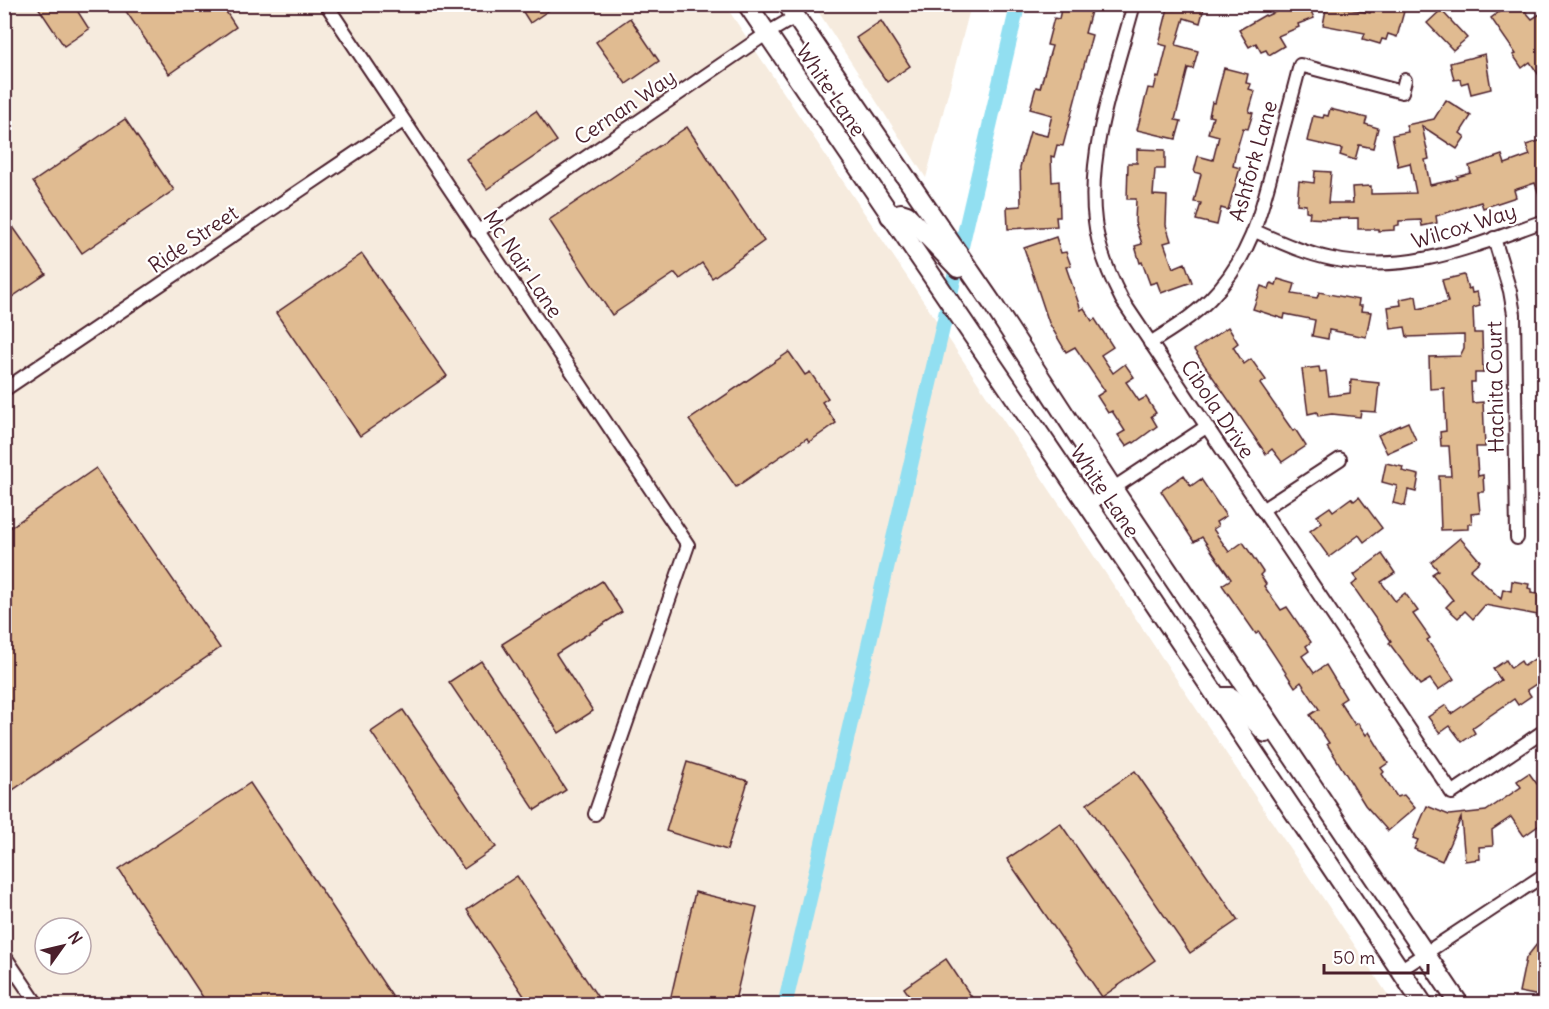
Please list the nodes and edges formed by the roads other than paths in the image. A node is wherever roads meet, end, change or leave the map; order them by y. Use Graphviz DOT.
graph roads {
  1 [pos="326,4"];
  2 [pos="747,4"];
  3 [pos="1134,4"];
  4 [pos="791,11"];
  5 [pos="766,34"];
  6 [pos="1405,80"];
  7 [pos="403,121"];
  8 [pos="1545,221"];
  9 [pos="909,230"];
  10 [pos="1255,231"];
  11 [pos="477,232"];
  12 [pos="1494,238"];
  13 [pos="994,306"];
  14 [pos="1150,344"];
  15 [pos="4,390"];
  16 [pos="1206,427"];
  17 [pos="1340,459"];
  18 [pos="1113,489"];
  19 [pos="1088,505"];
  20 [pos="1262,510"];
  21 [pos="1517,538"];
  22 [pos="1217,697"];
  23 [pos="1545,731"];
  24 [pos="1299,766"];
  25 [pos="595,814"];
  26 [pos="1545,875"];
  27 [pos="1425,954"];
  28 [pos="4,955"];
  29 [pos="1400,970"];
  30 [pos="37,1005"];
  31 [pos="1423,1005"];
  32 [pos="1459,1005"];
  1 -- 7 [label="street, Mc Nair Lane"];
  2 -- 5 [label="main road, White Lane"];
  3 -- 14 [label="street, Cibola Drive"];
  4 -- 5 [label="street, Cernan Way"];
  4 -- 13 [label="main road, White Lane"];
  5 -- 9 [label="main road, White Lane"];
  5 -- 11 [label="street, Cernan Way"];
  6 -- 10 [label="street, Ashfork Lane"];
  7 -- 11 [label="street, Mc Nair Lane"];
  7 -- 15 [label="street, Ride Street"];
  8 -- 12 [label="street, Wilcox Way"];
  9 -- 13 [label="main road"];
  9 -- 19 [label="main road, White Lane"];
  10 -- 12 [label="street, Wilcox Way"];
  10 -- 14 [label="street, Ashfork Lane"];
  11 -- 25 [label="street, Mc Nair Lane"];
  12 -- 21 [label="street, Hachita Court"];
  13 -- 18 [label="main road, White Lane"];
  14 -- 16 [label="street, Cibola Drive"];
  16 -- 18 [label="street"];
  16 -- 20 [label="street, Cibola Drive"];
  17 -- 20 [label="street"];
  18 -- 19 [label="street"];
  18 -- 24 [label="main road, White Lane"];
  19 -- 22 [label="main road, White Lane"];
  20 -- 23 [label="street, Cibola Drive"];
  22 -- 24 [label="main road"];
  22 -- 29 [label="main road, White Lane"];
  24 -- 27 [label="main road, White Lane"];
  26 -- 27 [label="street"];
  27 -- 29 [label="street"];
  27 -- 32 [label="main road, White Lane"];
  28 -- 30 [label="street"];
  29 -- 31 [label="main road, White Lane"];
}
